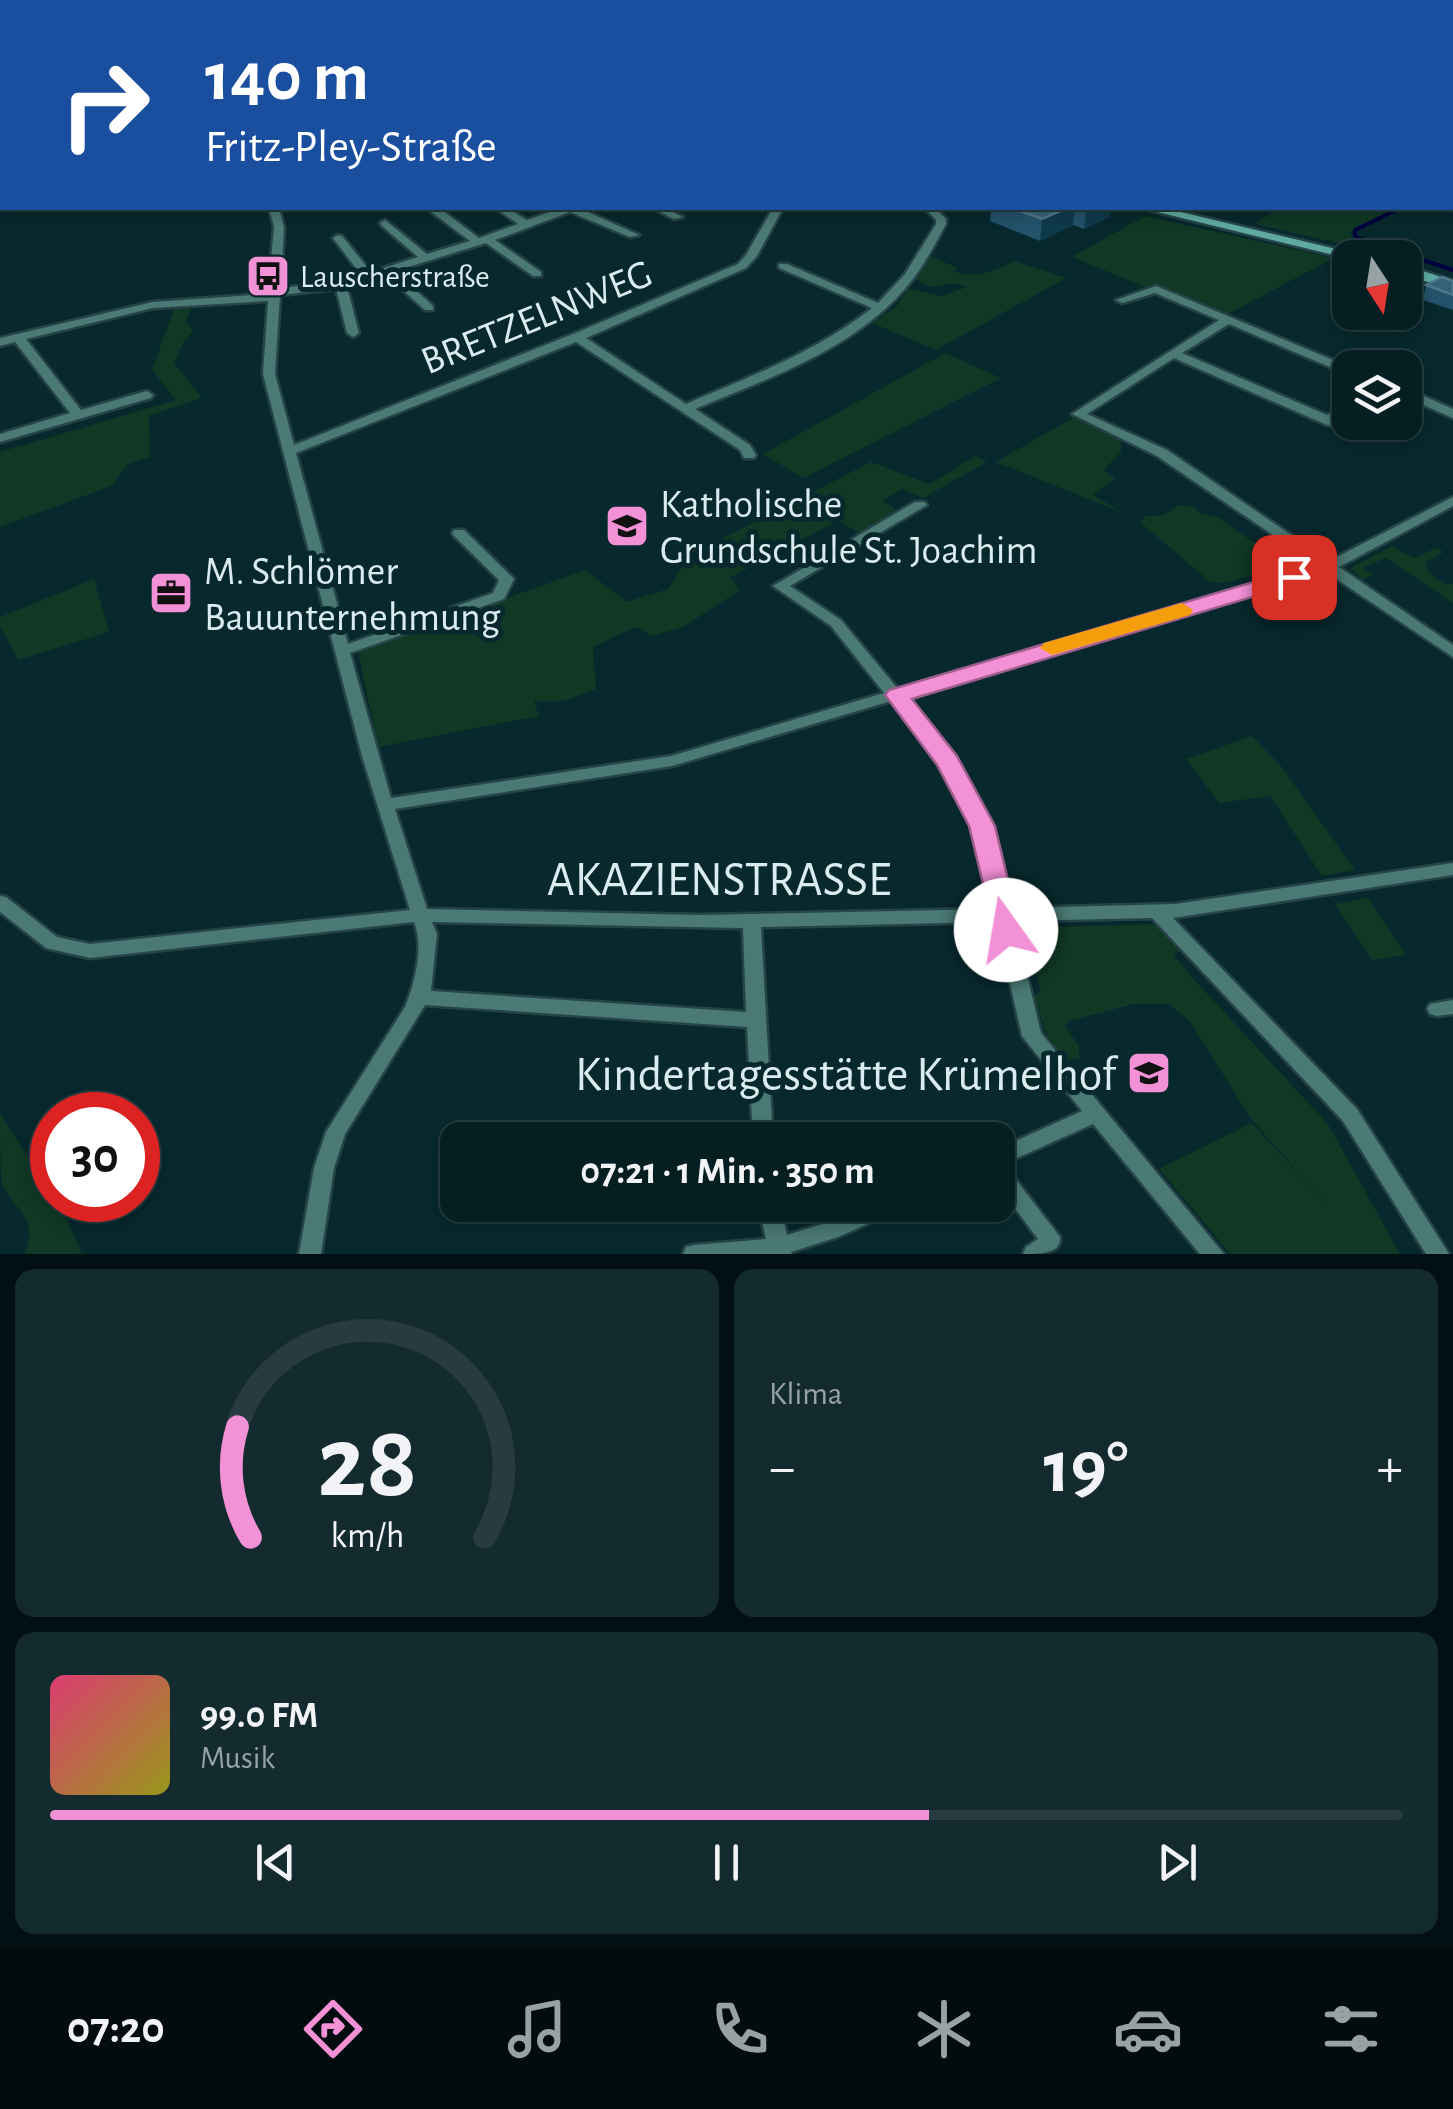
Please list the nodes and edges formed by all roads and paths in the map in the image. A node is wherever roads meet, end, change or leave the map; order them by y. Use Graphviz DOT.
graph roads {
  1 [pos="275,210"];
  2 [pos="436,210"];
  3 [pos="503,210"];
  4 [pos="565,210"];
  5 [pos="575,210"];
  6 [pos="661,210"];
  7 [pos="777,210"];
  8 [pos="932,210"];
  9 [pos="1157,210"];
  10 [pos="678,218"];
  11 [pos="385,224"];
  12 [pos="527,225"];
  13 [pos="634,236"];
  14 [pos="338,238"];
  15 [pos="483,240"];
  16 [pos="1332,250"];
  17 [pos="424,256"];
  18 [pos="783,266"];
  19 [pos="386,269"];
  20 [pos="538,274"];
  21 [pos="1422,275"];
  22 [pos="368,276"];
  23 [pos="341,285"];
  24 [pos="1453,286"];
  25 [pos="272,294"];
  26 [pos="1122,300"];
  27 [pos="429,308"];
  28 [pos="879,308"];
  29 [pos="1225,321"];
  30 [pos="353,333"];
  31 [pos="577,337"];
  32 [pos="20,340"];
  33 [pos="0,342"];
  34 [pos="1174,354"];
  35 [pos="1332,364"];
  36 [pos="147,395"];
  37 [pos="1422,400"];
  38 [pos="684,409"];
  39 [pos="1453,414"];
  40 [pos="78,415"];
  41 [pos="1327,420"];
  42 [pos="0,438"];
  43 [pos="290,451"];
  44 [pos="749,454"];
  45 [pos="1453,501"];
  46 [pos="920,505"];
  47 [pos="459,533"];
  48 [pos="1330,566"];
  49 [pos="344,650"];
  50 [pos="1453,652"];
  51 [pos="897,695"];
  52 [pos="385,805"];
  53 [pos="1453,870"];
  54 [pos="0,902"];
  55 [pos="1157,912"];
  56 [pos="1002,914"];
  57 [pos="420,915"];
  58 [pos="752,922"];
  59 [pos="420,998"];
  60 [pos="754,1020"];
  61 [pos="1096,1114"];
  62 [pos="761,1122"];
  63 [pos="1015,1150"];
  64 [pos="1015,1192"];
  65 [pos="773,1222"];
  66 [pos="851,1222"];
  67 [pos="779,1250"];
  68 [pos="310,1254"];
  69 [pos="694,1254"];
  70 [pos="1034,1254"];
  71 [pos="1213,1254"];
  72 [pos="1438,1254"];
  1 -- 25 [label="street"];
  2 -- 15 [label="street"];
  3 -- 12 [label="street"];
  4 -- 12 [label="street"];
  5 -- 13 [label="street"];
  6 -- 10 [label="street"];
  7 -- 31 [label="street, BRETZELNWEG"];
  8 -- 28 [label="street"];
  9 -- 16 [label="street"];
  11 -- 17 [label="street"];
  12 -- 15 [label="street"];
  14 -- 22 [label="street"];
  15 -- 17 [label="street"];
  15 -- 20 [label="street"];
  17 -- 19 [label="street"];
  18 -- 28 [label="street"];
  19 -- 22 [label="street"];
  19 -- 27 [label="street"];
  21 -- 24 [label="street"];
  22 -- 23 [label="street"];
  23 -- 25 [label="street"];
  23 -- 30 [label="street"];
  25 -- 32 [label="street"];
  25 -- 43 [label="street"];
  26 -- 29 [label="street"];
  28 -- 38 [label="street"];
  29 -- 34 [label="street"];
  29 -- 35 [label="street"];
  31 -- 38 [label="street"];
  31 -- 43 [label="street, BRETZELNWEG"];
  32 -- 33 [label="street"];
  32 -- 40 [label="street"];
  34 -- 41 [label="street"];
  34 -- 48 [label="street"];
  36 -- 40 [label="street"];
  37 -- 39 [label="street"];
  38 -- 44 [label="street"];
  40 -- 42 [label="street"];
  43 -- 49 [label="street"];
  45 -- 48 [label="street"];
  46 -- 51 [label="street"];
  47 -- 49 [label="street"];
  48 -- 50 [label="street"];
  48 -- 51 [label="street"];
  49 -- 52 [label="street"];
  51 -- 52 [label="street"];
  51 -- 56 [label="street"];
  52 -- 57 [label="street"];
  53 -- 55 [label="street, AKAZIENSTRASSE"];
  54 -- 57 [label="street, AKAZIENSTRASSE"];
  55 -- 56 [label="street, AKAZIENSTRASSE"];
  55 -- 72 [label="street"];
  56 -- 58 [label="street, AKAZIENSTRASSE"];
  56 -- 61 [label="street"];
  57 -- 58 [label="street, AKAZIENSTRASSE"];
  57 -- 59 [label="street"];
  58 -- 60 [label="street"];
  59 -- 60 [label="street"];
  59 -- 68 [label="street"];
  60 -- 62 [label="street"];
  61 -- 63 [label="street"];
  61 -- 71 [label="street"];
  64 -- 70 [label="street"];
  65 -- 67 [label="street"];
  66 -- 67 [label="street"];
  67 -- 69 [label="street"];
}
